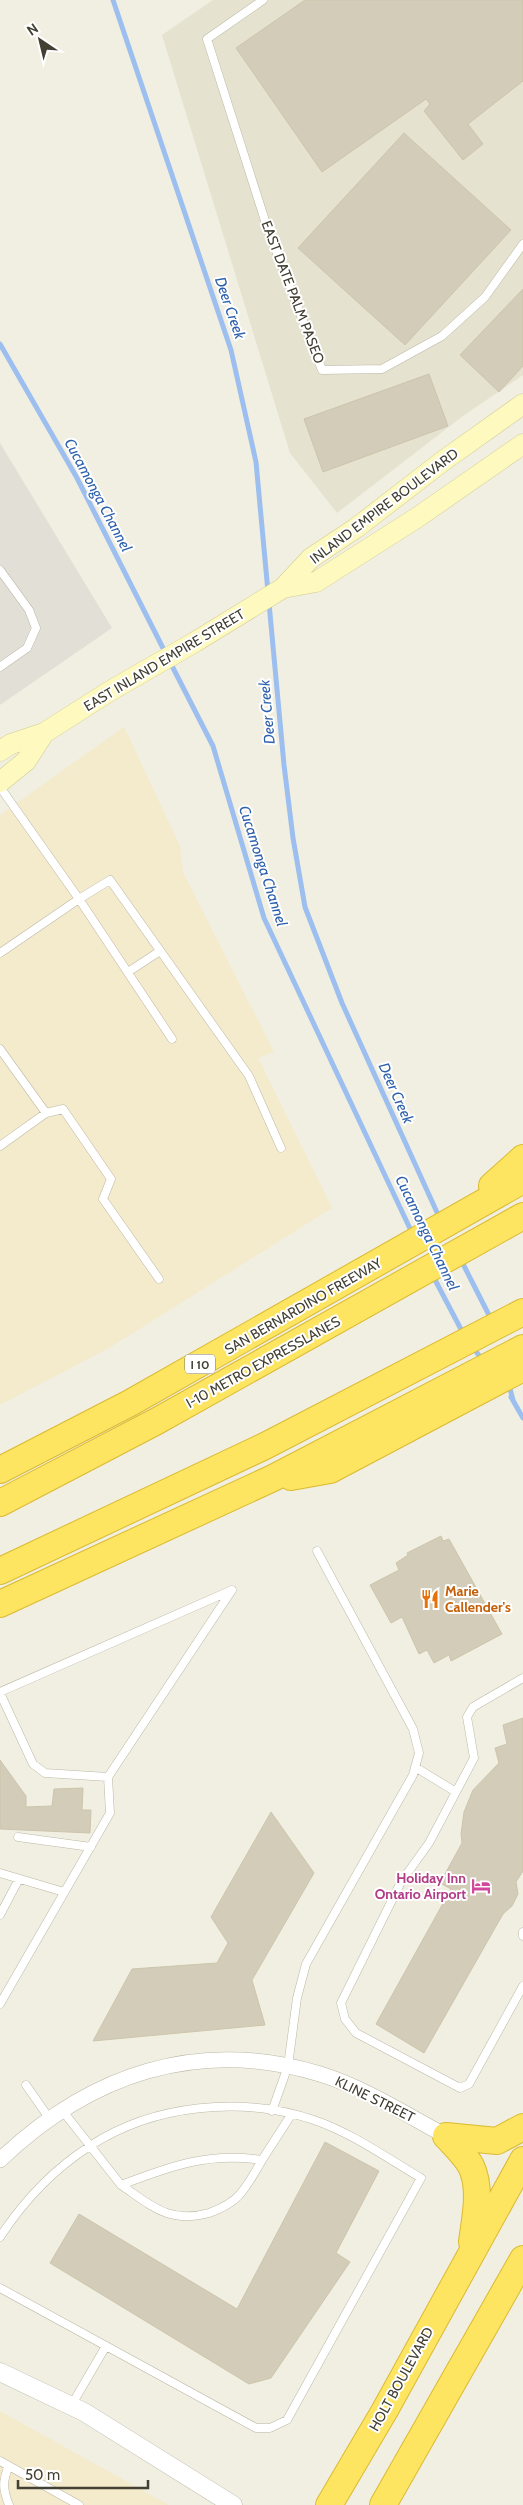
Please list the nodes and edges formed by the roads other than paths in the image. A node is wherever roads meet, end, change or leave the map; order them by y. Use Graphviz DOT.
graph roads {
  1 [pos="263,0"];
  2 [pos="523,244"];
  3 [pos="523,404"];
  4 [pos="523,444"];
  5 [pos="0,570"];
  6 [pos="283,588"];
  7 [pos="0,666"];
  8 [pos="44,733"];
  9 [pos="0,751"];
  10 [pos="0,782"];
  11 [pos="0,787"];
  12 [pos="79,900"];
  13 [pos="160,951"];
  14 [pos="0,954"];
  15 [pos="128,972"];
  16 [pos="172,1039"];
  17 [pos="0,1049"];
  18 [pos="46,1113"];
  19 [pos="0,1146"];
  20 [pos="281,1148"];
  21 [pos="523,1158"];
  22 [pos="523,1180"];
  23 [pos="463,1214"];
  24 [pos="523,1216"];
  25 [pos="159,1278"];
  26 [pos="519,1315"];
  27 [pos="523,1348"];
  28 [pos="523,1368"];
  29 [pos="466,1388"];
  30 [pos="0,1470"];
  31 [pos="0,1503"];
  32 [pos="317,1552"];
  33 [pos="0,1571"];
  34 [pos="0,1604"];
  35 [pos="523,1678"];
  36 [pos="0,1693"];
  37 [pos="415,1767"];
  38 [pos="108,1777"];
  39 [pos="456,1792"];
  40 [pos="18,1837"];
  41 [pos="91,1846"];
  42 [pos="0,1873"];
  43 [pos="20,1879"];
  44 [pos="64,1892"];
  45 [pos="0,1915"];
  46 [pos="523,1932"];
  47 [pos="523,1936"];
  48 [pos="523,1986"];
  49 [pos="0,2004"];
  50 [pos="288,2066"];
  51 [pos="26,2085"];
  52 [pos="272,2111"];
  53 [pos="55,2114"];
  54 [pos="290,2115"];
  55 [pos="523,2127"];
  56 [pos="446,2136"];
  57 [pos="90,2146"];
  58 [pos="0,2160"];
  59 [pos="262,2160"];
  60 [pos="523,2160"];
  61 [pos="122,2185"];
  62 [pos="0,2238"];
  63 [pos="471,2253"];
  64 [pos="523,2259"];
  65 [pos="0,2288"];
  66 [pos="106,2346"];
  67 [pos="0,2372"];
  68 [pos="71,2406"];
  69 [pos="0,2461"];
  70 [pos="9,2466"];
  71 [pos="10,2505"];
  72 [pos="79,2505"];
  73 [pos="233,2505"];
  74 [pos="329,2505"];
  75 [pos="383,2505"];
  1 -- 2 [label="lane, EAST DATE PALM PASEO"];
  3 -- 6 [label="main road, INLAND EMPIRE BOULEVARD"];
  4 -- 6 [label="main road, INLAND EMPIRE BOULEVARD"];
  5 -- 7 [label="lane"];
  6 -- 8 [label="main road, EAST INLAND EMPIRE STREET"];
  8 -- 9 [label="main road, EAST INLAND EMPIRE STREET"];
  8 -- 10 [label="main road, EAST INLAND EMPIRE STREET"];
  11 -- 12 [label="lane"];
  12 -- 13 [label="lane"];
  12 -- 14 [label="lane"];
  12 -- 15 [label="lane"];
  13 -- 15 [label="lane"];
  13 -- 20 [label="lane"];
  15 -- 16 [label="lane"];
  17 -- 18 [label="lane"];
  18 -- 19 [label="lane"];
  18 -- 25 [label="lane"];
  21 -- 23 [label="highway"];
  22 -- 23 [label="highway, SAN BERNARDINO FREEWAY / I 10"];
  23 -- 30 [label="highway, SAN BERNARDINO FREEWAY / I 10"];
  24 -- 31 [label="highway, I-10 METRO EXPRESSLANES"];
  26 -- 33 [label="highway"];
  27 -- 29 [label="highway"];
  28 -- 29 [label="highway"];
  29 -- 34 [label="highway"];
  32 -- 37 [label="lane"];
  35 -- 39 [label="lane"];
  36 -- 38 [label="lane"];
  36 -- 38 [label="lane"];
  37 -- 39 [label="lane"];
  37 -- 50 [label="lane"];
  38 -- 41 [label="lane"];
  39 -- 48 [label="lane"];
  40 -- 41 [label="lane"];
  41 -- 44 [label="lane"];
  42 -- 43 [label="lane"];
  43 -- 44 [label="lane"];
  43 -- 45 [label="lane"];
  44 -- 49 [label="lane"];
  46 -- 47 [label="lane"];
  50 -- 52 [label="lane"];
  50 -- 53 [label="street, KLINE STREET"];
  50 -- 56 [label="street, KLINE STREET"];
  51 -- 53 [label="lane"];
  52 -- 54 [label="lane"];
  52 -- 57 [label="lane"];
  53 -- 57 [label="lane"];
  53 -- 58 [label="street, KLINE STREET"];
  54 -- 59 [label="lane"];
  54 -- 66 [label="lane"];
  55 -- 56 [label="highway"];
  56 -- 63 [label="highway"];
  57 -- 61 [label="lane"];
  57 -- 62 [label="lane"];
  59 -- 61 [label="lane"];
  59 -- 61 [label="lane"];
  60 -- 63 [label="highway, HOLT BOULEVARD"];
  63 -- 74 [label="highway, HOLT BOULEVARD"];
  64 -- 75 [label="highway"];
  65 -- 66 [label="lane"];
  66 -- 68 [label="lane"];
  67 -- 68 [label="street"];
  68 -- 73 [label="street"];
  69 -- 70 [label="lane"];
  70 -- 71 [label="lane"];
  70 -- 72 [label="lane"];
}
